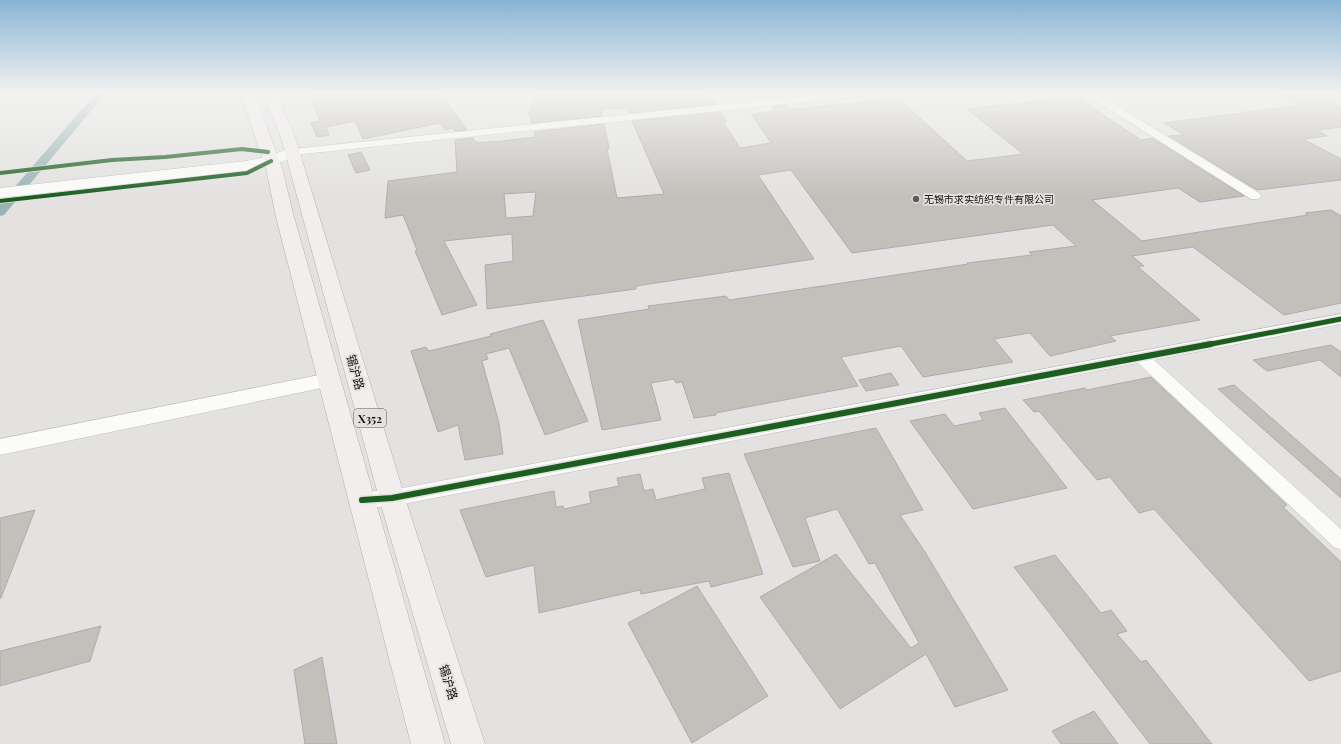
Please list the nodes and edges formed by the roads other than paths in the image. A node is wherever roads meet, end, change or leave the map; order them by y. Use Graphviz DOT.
graph roads {
  1 [pos="259,128"];
  2 [pos="283,128"];
  3 [pos="527,128"];
  4 [pos="1144,128"];
  5 [pos="293,152"];
  6 [pos="270,157"];
  7 [pos="2,183"];
  8 [pos="1255,196"];
  9 [pos="1341,319"];
  10 [pos="1142,356"];
  11 [pos="329,380"];
  12 [pos="0,447"];
  13 [pos="392,498"];
  14 [pos="362,500"];
  15 [pos="1341,541"];
  16 [pos="428,744"];
  17 [pos="468,744"];
  1 -- 6 [label="main road, X352"];
  2 -- 5 [label="main road, 锡沪路 / X352"];
  3 -- 5 [label="street"];
  4 -- 8 [label="street"];
  5 -- 6 [label="main road"];
  5 -- 13 [label="main road, 锡沪路 / X352"];
  6 -- 7 [label="main road"];
  6 -- 7 [label="main road"];
  6 -- 11 [label="main road, X352"];
  9 -- 10 [label="street"];
  10 -- 13 [label="street"];
  10 -- 15 [label="street"];
  11 -- 12 [label="street"];
  11 -- 14 [label="main road, X352"];
  13 -- 14 [label="street"];
  13 -- 17 [label="main road, 锡沪路 / X352"];
  14 -- 16 [label="main road, X352"];
}
